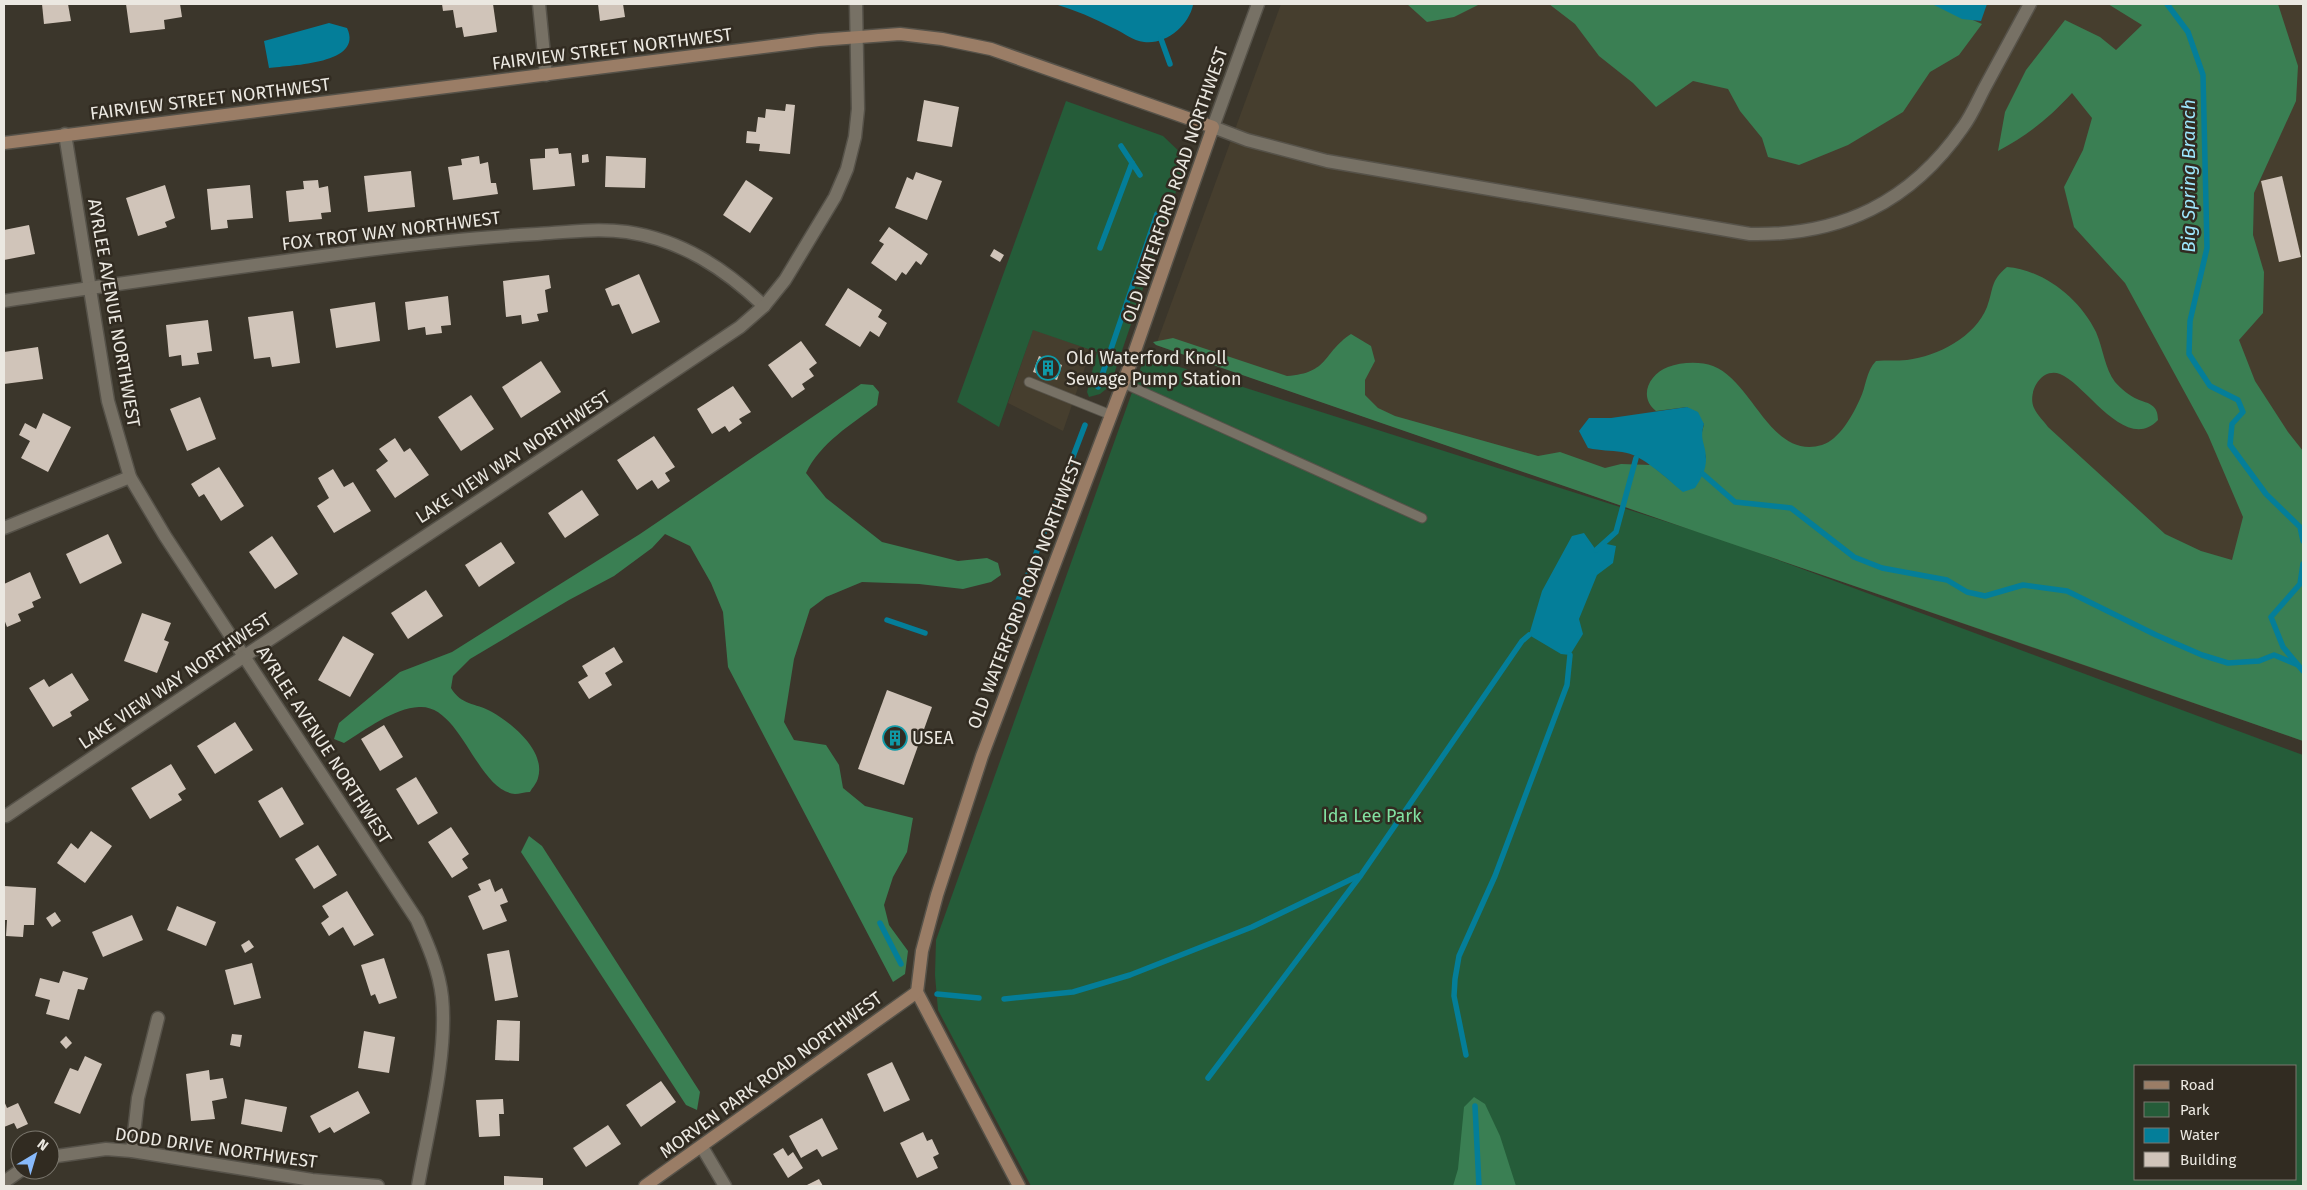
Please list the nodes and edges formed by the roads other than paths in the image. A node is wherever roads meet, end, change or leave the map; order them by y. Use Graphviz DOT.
graph roads {
  1 [pos="539,4"];
  2 [pos="856,4"];
  3 [pos="1258,4"];
  4 [pos="2030,4"];
  5 [pos="857,36"];
  6 [pos="546,75"];
  7 [pos="1213,127"];
  8 [pos="65,134"];
  9 [pos="4,143"];
  10 [pos="90,287"];
  11 [pos="4,301"];
  12 [pos="764,306"];
  13 [pos="1029,382"];
  14 [pos="1123,383"];
  15 [pos="1111,415"];
  16 [pos="130,477"];
  17 [pos="1422,518"];
  18 [pos="4,528"];
  19 [pos="244,654"];
  20 [pos="6,816"];
  21 [pos="916,992"];
  22 [pos="158,1018"];
  23 [pos="702,1146"];
  24 [pos="132,1151"];
  25 [pos="60,1155"];
  26 [pos="378,1186"];
  27 [pos="418,1186"];
  28 [pos="645,1186"];
  29 [pos="725,1186"];
  30 [pos="1019,1186"];
  1 -- 6 [label="street"];
  2 -- 5 [label="street, LAKE VIEW WAY NORTHWEST"];
  3 -- 7 [label="street, OLD WATERFORD ROAD NORTHWEST"];
  4 -- 7 [label="street"];
  5 -- 6 [label="street, FAIRVIEW STREET NORTHWEST"];
  5 -- 7 [label="street, FAIRVIEW STREET NORTHWEST"];
  5 -- 12 [label="street, LAKE VIEW WAY NORTHWEST"];
  6 -- 8 [label="street, FAIRVIEW STREET NORTHWEST"];
  7 -- 14 [label="street, OLD WATERFORD ROAD NORTHWEST"];
  8 -- 9 [label="street, FAIRVIEW STREET NORTHWEST"];
  8 -- 10 [label="street, AYRLEE AVENUE NORTHWEST"];
  10 -- 11 [label="street, FOX TROT WAY NORTHWEST"];
  10 -- 12 [label="street, FOX TROT WAY NORTHWEST"];
  10 -- 16 [label="street, AYRLEE AVENUE NORTHWEST"];
  12 -- 19 [label="street, LAKE VIEW WAY NORTHWEST"];
  13 -- 15 [label="lane"];
  14 -- 15 [label="street, OLD WATERFORD ROAD NORTHWEST"];
  14 -- 17 [label="lane"];
  15 -- 21 [label="street, OLD WATERFORD ROAD NORTHWEST"];
  16 -- 18 [label="street"];
  16 -- 19 [label="street, AYRLEE AVENUE NORTHWEST"];
  19 -- 20 [label="street, LAKE VIEW WAY NORTHWEST"];
  19 -- 27 [label="street, AYRLEE AVENUE NORTHWEST"];
  21 -- 23 [label="street, MORVEN PARK ROAD NORTHWEST"];
  21 -- 30 [label="street"];
  22 -- 24 [label="street"];
  23 -- 28 [label="street, MORVEN PARK ROAD NORTHWEST"];
  23 -- 29 [label="street"];
  24 -- 25 [label="street, DODD DRIVE NORTHWEST"];
  24 -- 26 [label="street, DODD DRIVE NORTHWEST"];
}
